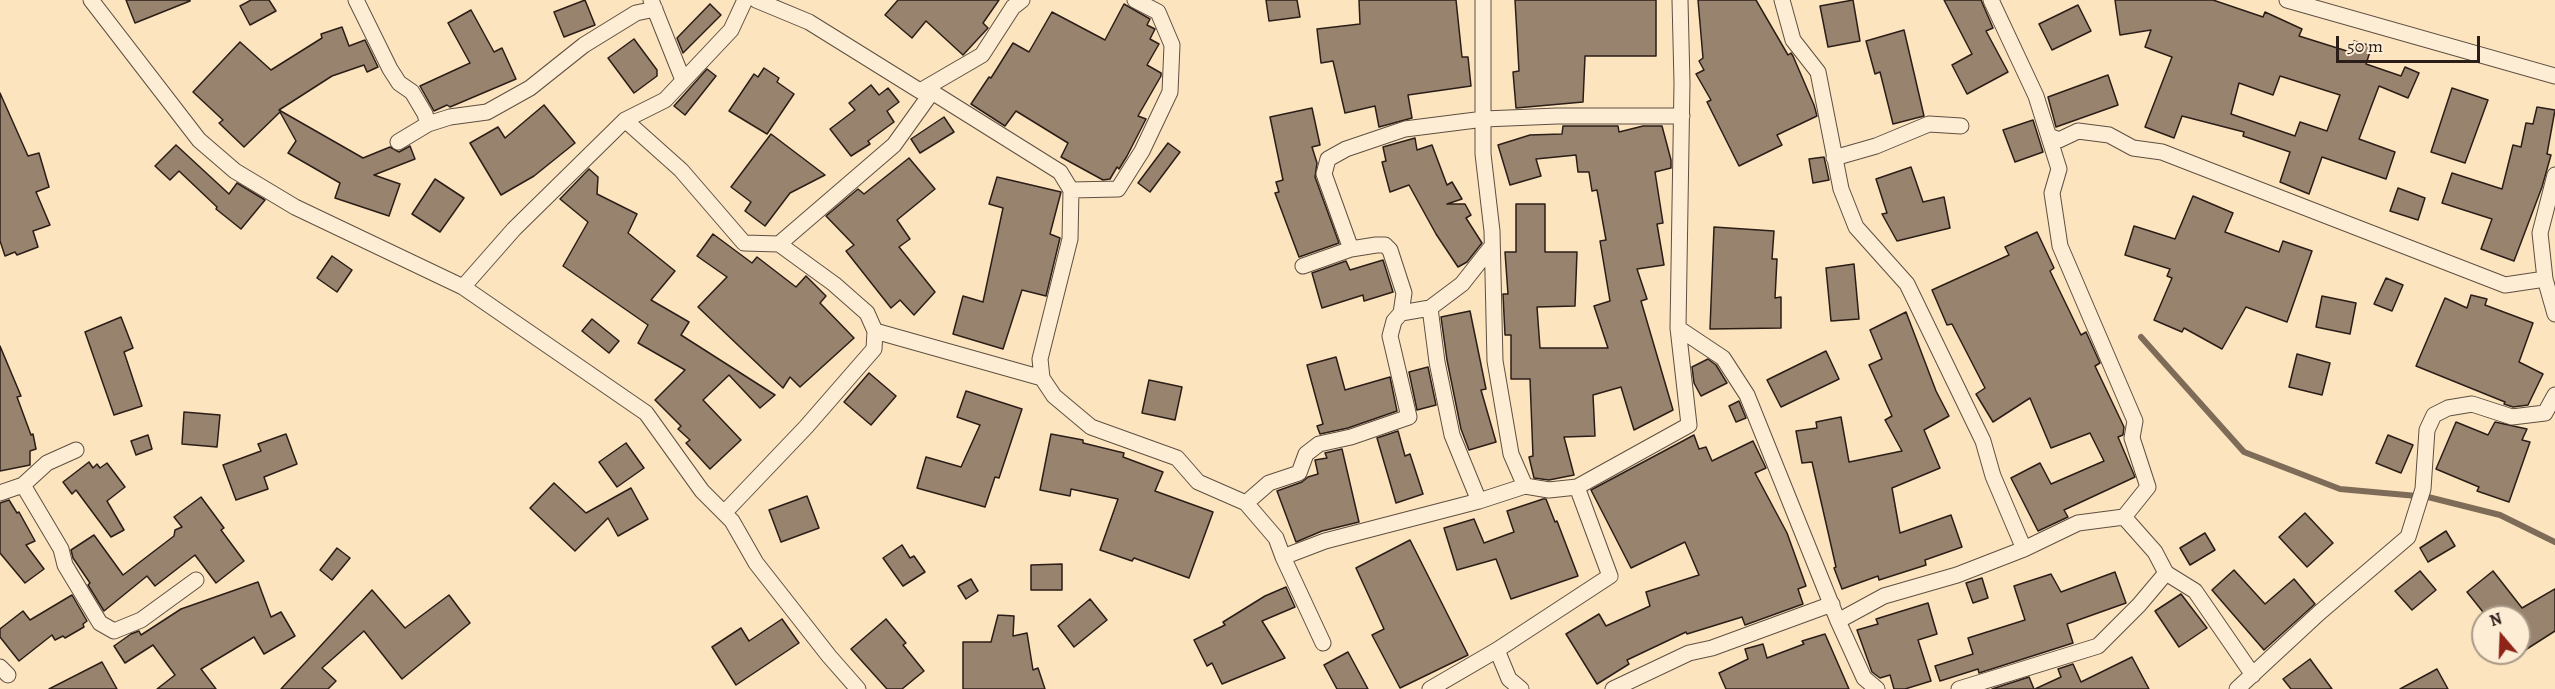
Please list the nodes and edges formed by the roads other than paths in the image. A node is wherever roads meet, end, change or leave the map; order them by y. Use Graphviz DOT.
graph roads {
  1 [pos="356,0"];
  2 [pos="745,0"];
  3 [pos="756,0"];
  4 [pos="1022,0"];
  5 [pos="1136,0"];
  6 [pos="1483,0"];
  7 [pos="1680,0"];
  8 [pos="1782,0"];
  9 [pos="1991,0"];
  10 [pos="2287,0"];
  11 [pos="98,2"];
  12 [pos="653,5"];
  13 [pos="2555,76"];
  14 [pos="683,80"];
  15 [pos="926,92"];
  16 [pos="1682,116"];
  17 [pos="1484,119"];
  18 [pos="625,120"];
  19 [pos="428,124"];
  20 [pos="1961,126"];
  21 [pos="2049,136"];
  22 [pos="398,142"];
  23 [pos="1834,158"];
  24 [pos="2555,175"];
  25 [pos="1071,190"];
  26 [pos="779,244"];
  27 [pos="1492,246"];
  28 [pos="1351,249"];
  29 [pos="1303,266"];
  30 [pos="2545,279"];
  31 [pos="463,287"];
  32 [pos="1430,308"];
  33 [pos="1401,313"];
  34 [pos="2555,314"];
  35 [pos="1678,328"];
  36 [pos="875,331"];
  37 [pos="1042,378"];
  38 [pos="2555,395"];
  39 [pos="76,450"];
  40 [pos="23,485"];
  41 [pos="1525,486"];
  42 [pos="1577,487"];
  43 [pos="0,493"];
  44 [pos="1479,501"];
  45 [pos="1246,503"];
  46 [pos="724,513"];
  47 [pos="2124,517"];
  48 [pos="2024,549"];
  49 [pos="1283,558"];
  50 [pos="2166,573"];
  51 [pos="196,580"];
  52 [pos="1832,604"];
  53 [pos="1838,621"];
  54 [pos="1323,643"];
  55 [pos="1497,650"];
  56 [pos="2253,675"];
  57 [pos="858,689"];
  58 [pos="1430,689"];
  59 [pos="1521,689"];
  60 [pos="1613,689"];
  61 [pos="1878,689"];
  62 [pos="1959,689"];
  63 [pos="2237,689"];
  1 -- 19 [label="street"];
  2 -- 14 [label="street"];
  3 -- 15 [label="street"];
  4 -- 15 [label="street"];
  5 -- 25 [label="street"];
  6 -- 17 [label="street"];
  7 -- 16 [label="street"];
  8 -- 23 [label="street"];
  9 -- 21 [label="street"];
  10 -- 13 [label="street"];
  11 -- 31 [label="street"];
  12 -- 14 [label="street"];
  12 -- 19 [label="street"];
  14 -- 18 [label="street"];
  15 -- 25 [label="street"];
  15 -- 26 [label="street"];
  16 -- 17 [label="street"];
  16 -- 35 [label="street"];
  17 -- 27 [label="street"];
  17 -- 28 [label="street"];
  18 -- 26 [label="street"];
  18 -- 31 [label="street"];
  19 -- 22 [label="street"];
  20 -- 23 [label="street"];
  21 -- 30 [label="street"];
  21 -- 47 [label="street"];
  23 -- 48 [label="street"];
  24 -- 30 [label="street"];
  25 -- 37 [label="street"];
  26 -- 36 [label="street"];
  27 -- 32 [label="street"];
  27 -- 41 [label="street"];
  28 -- 29 [label="street"];
  28 -- 33 [label="street"];
  30 -- 34 [label="street"];
  31 -- 46 [label="street"];
  32 -- 33 [label="street"];
  32 -- 44 [label="street"];
  33 -- 45 [label="street"];
  35 -- 42 [label="street"];
  35 -- 52 [label="street"];
  36 -- 37 [label="street"];
  36 -- 46 [label="street"];
  37 -- 45 [label="street"];
  38 -- 56 [label="street"];
  39 -- 40 [label="street"];
  40 -- 43 [label="street"];
  40 -- 51 [label="street"];
  41 -- 42 [label="street"];
  41 -- 44 [label="street"];
  42 -- 55 [label="street"];
  44 -- 49 [label="street"];
  45 -- 49 [label="street"];
  46 -- 57 [label="street"];
  47 -- 48 [label="street"];
  47 -- 50 [label="street"];
  48 -- 53 [label="street"];
  49 -- 54 [label="street"];
  50 -- 56 [label="street"];
  50 -- 62 [label="street"];
  52 -- 53 [label="street"];
  52 -- 60 [label="street"];
  53 -- 61 [label="street"];
  55 -- 58 [label="street"];
  55 -- 59 [label="street"];
  56 -- 63 [label="street"];
}
